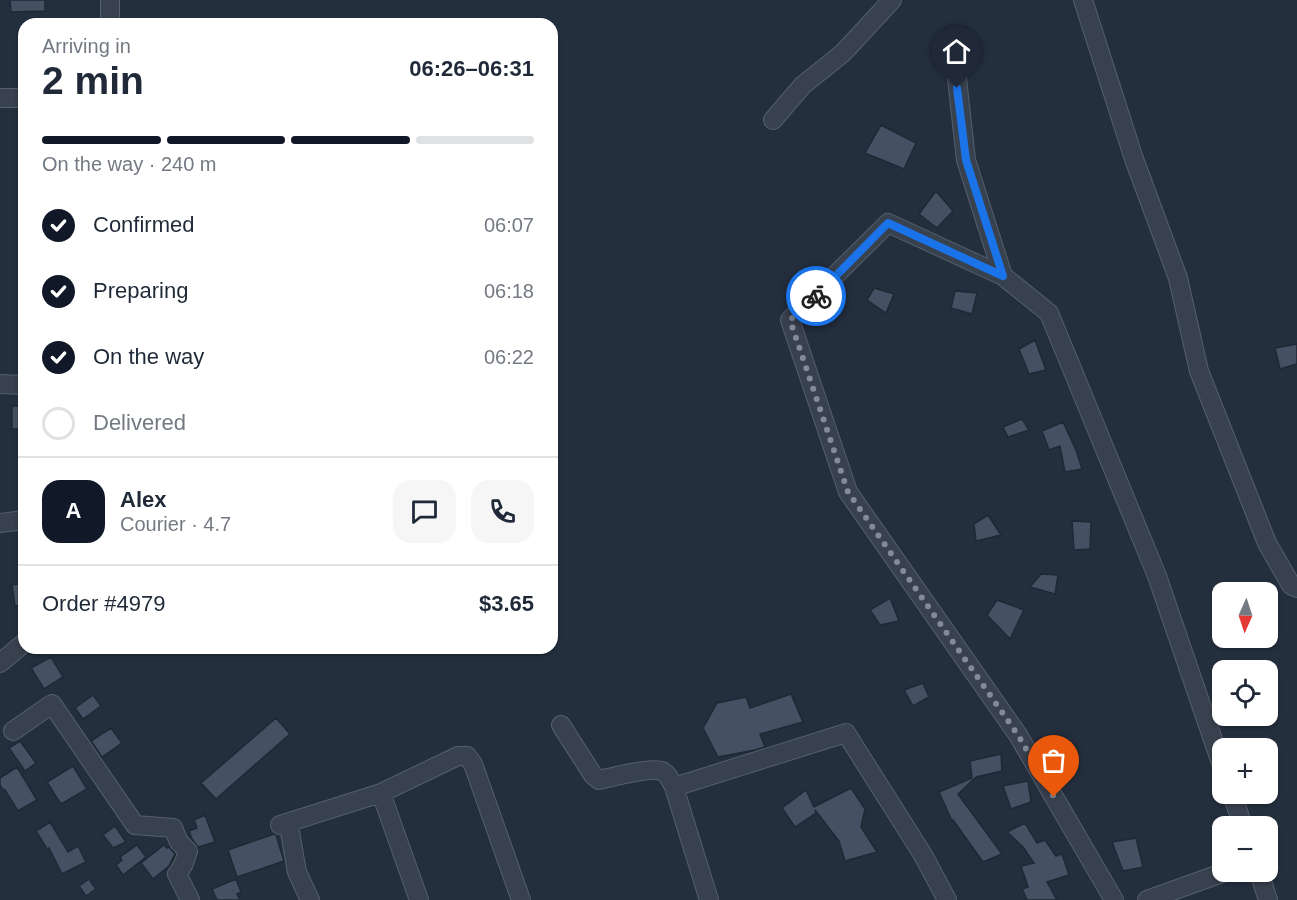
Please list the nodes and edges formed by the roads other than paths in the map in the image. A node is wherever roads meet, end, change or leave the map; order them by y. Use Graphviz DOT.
graph roads {
  1 [pos="110,0"];
  2 [pos="892,0"];
  3 [pos="1083,0"];
  4 [pos="110,18"];
  5 [pos="953,42"];
  6 [pos="0,98"];
  7 [pos="18,98"];
  8 [pos="773,120"];
  9 [pos="1003,276"];
  10 [pos="0,384"];
  11 [pos="18,385"];
  12 [pos="18,521"];
  13 [pos="0,523"];
  14 [pos="1297,588"];
  15 [pos="18,648"];
  16 [pos="0,663"];
  17 [pos="561,725"];
  18 [pos="13,731"];
  19 [pos="1212,738"];
  20 [pos="674,786"];
  21 [pos="381,793"];
  22 [pos="1212,877"];
  23 [pos="1262,882"];
  24 [pos="190,900"];
  25 [pos="310,900"];
  26 [pos="419,900"];
  27 [pos="521,900"];
  28 [pos="709,900"];
  29 [pos="947,900"];
  30 [pos="1114,900"];
  31 [pos="1147,900"];
  32 [pos="1268,900"];
  1 -- 4 [label="street"];
  2 -- 8 [label="street"];
  3 -- 14 [label="street"];
  5 -- 9 [label="street"];
  6 -- 7 [label="street"];
  9 -- 19 [label="street"];
  9 -- 30 [label="street"];
  10 -- 11 [label="street"];
  12 -- 13 [label="street"];
  15 -- 16 [label="street"];
  17 -- 20 [label="street"];
  18 -- 24 [label="street"];
  20 -- 28 [label="street"];
  20 -- 29 [label="street"];
  21 -- 25 [label="street"];
  21 -- 26 [label="street"];
  21 -- 27 [label="street"];
  22 -- 31 [label="street"];
  23 -- 32 [label="street"];
}
